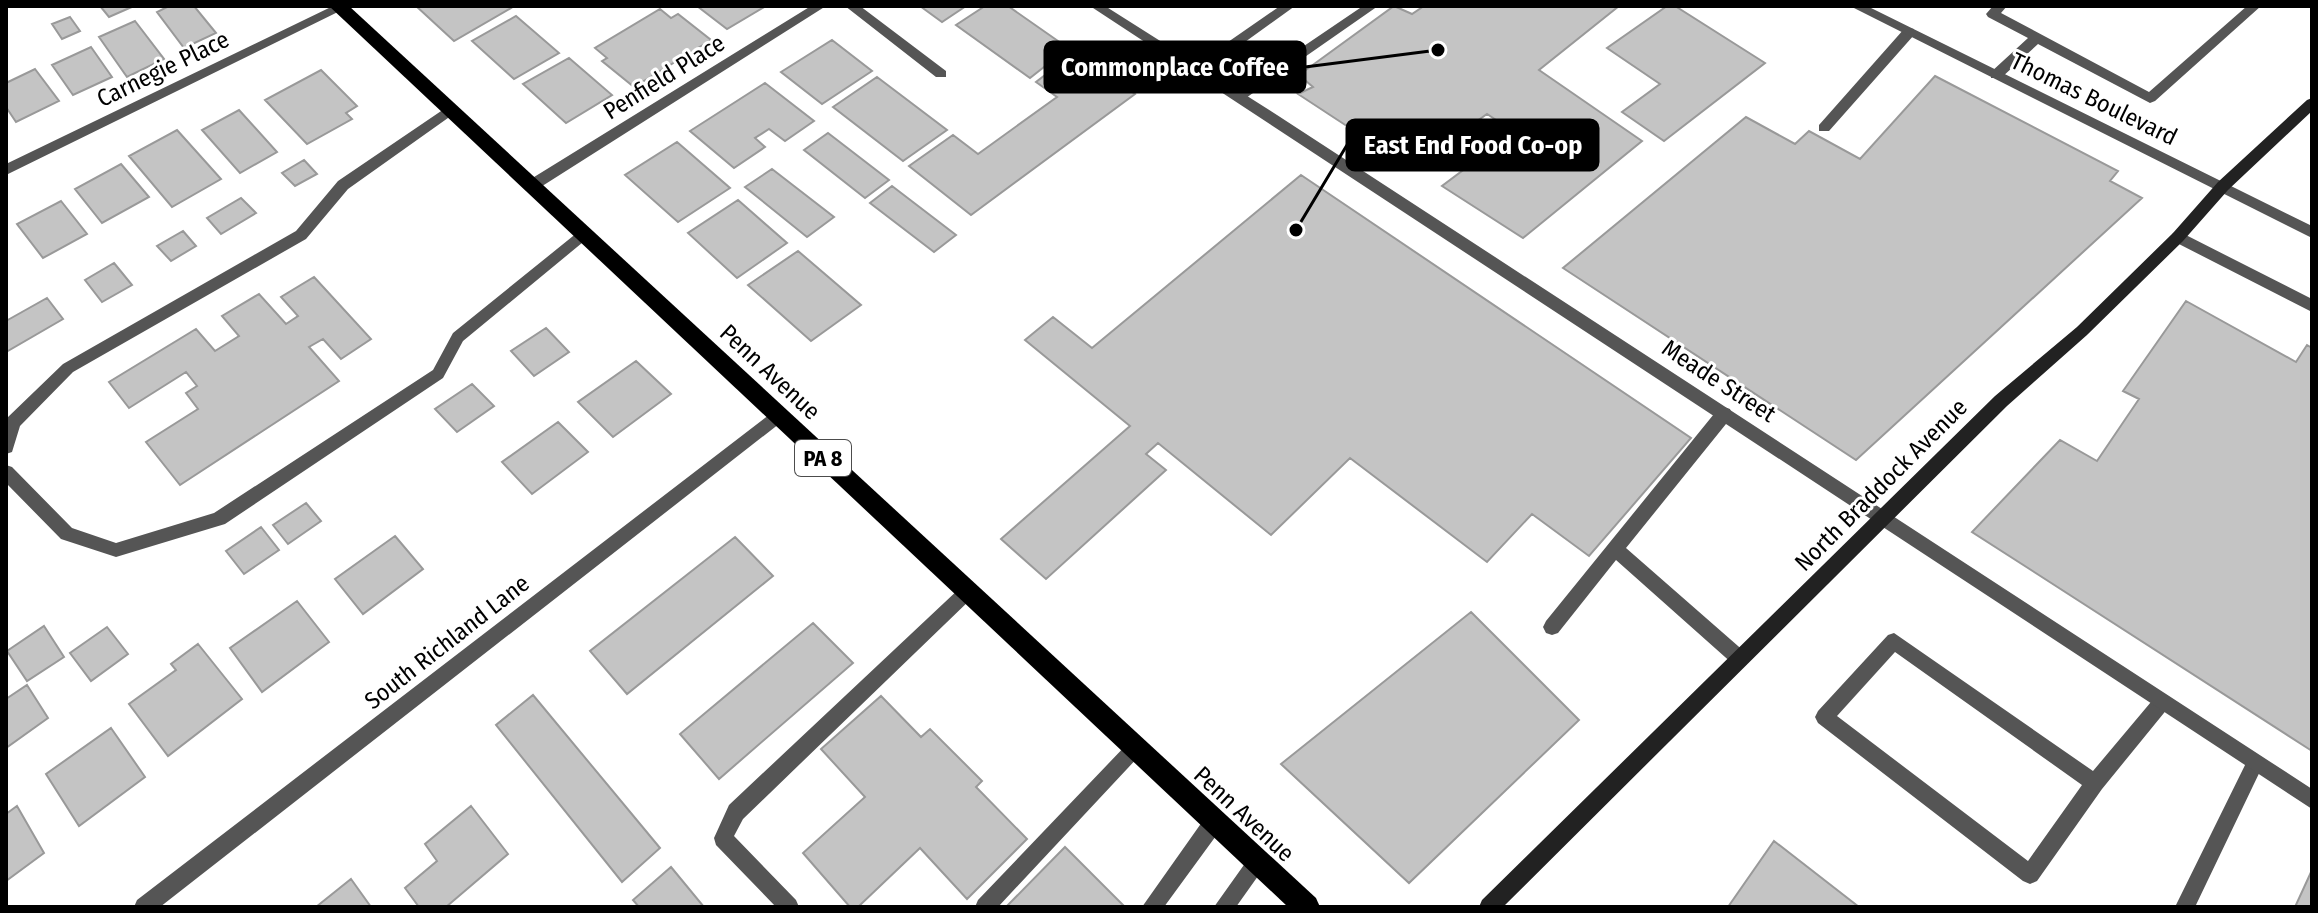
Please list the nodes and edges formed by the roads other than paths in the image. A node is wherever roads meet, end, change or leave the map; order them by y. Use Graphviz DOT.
graph roads {
  1 [pos="820,6"];
  2 [pos="851,6"];
  3 [pos="1096,6"];
  4 [pos="1289,6"];
  5 [pos="1372,6"];
  6 [pos="1856,6"];
  7 [pos="2001,6"];
  8 [pos="2255,6"];
  9 [pos="339,7"];
  10 [pos="1909,32"];
  11 [pos="2036,38"];
  12 [pos="1197,70"];
  13 [pos="941,74"];
  14 [pos="1996,75"];
  15 [pos="1238,97"];
  16 [pos="2312,103"];
  17 [pos="450,110"];
  18 [pos="1824,128"];
  19 [pos="6,170"];
  20 [pos="531,186"];
  21 [pos="2223,186"];
  22 [pos="2312,232"];
  23 [pos="583,234"];
  24 [pos="2178,237"];
  25 [pos="2312,306"];
  26 [pos="1724,414"];
  27 [pos="778,415"];
  28 [pos="6,447"];
  29 [pos="6,472"];
  30 [pos="1882,518"];
  31 [pos="1615,548"];
  32 [pos="967,592"];
  33 [pos="1552,627"];
  34 [pos="1740,659"];
  35 [pos="2162,702"];
  36 [pos="1135,748"];
  37 [pos="2255,763"];
  38 [pos="2095,783"];
  39 [pos="2312,800"];
  40 [pos="1214,822"];
  41 [pos="1258,862"];
  42 [pos="144,907"];
  43 [pos="789,907"];
  44 [pos="985,907"];
  45 [pos="1152,907"];
  46 [pos="1224,907"];
  47 [pos="1307,907"];
  48 [pos="1489,907"];
  49 [pos="2185,907"];
  1 -- 20 [label="street, Penfield Place"];
  2 -- 13 [label="street"];
  3 -- 12 [label="street, Meade Street"];
  4 -- 12 [label="street"];
  5 -- 15 [label="street"];
  6 -- 10 [label="street, Thomas Boulevard"];
  7 -- 11 [label="street"];
  8 -- 11 [label="street"];
  9 -- 17 [label="highway, Penn Avenue / PA 8"];
  9 -- 19 [label="street, Carnegie Place"];
  10 -- 14 [label="street, Thomas Boulevard"];
  10 -- 18 [label="street"];
  11 -- 14 [label="street"];
  12 -- 15 [label="street, Meade Street"];
  14 -- 21 [label="street, Thomas Boulevard"];
  15 -- 26 [label="street, Meade Street"];
  16 -- 21 [label="main road, North Braddock Avenue"];
  17 -- 20 [label="highway, Penn Avenue / PA 8"];
  17 -- 28 [label="street"];
  20 -- 23 [label="highway, Penn Avenue / PA 8"];
  21 -- 22 [label="street, Thomas Boulevard"];
  21 -- 24 [label="main road, North Braddock Avenue"];
  23 -- 27 [label="highway, Penn Avenue / PA 8"];
  23 -- 29 [label="street"];
  24 -- 25 [label="street"];
  24 -- 30 [label="main road, North Braddock Avenue"];
  26 -- 30 [label="street, Meade Street"];
  26 -- 31 [label="street"];
  27 -- 32 [label="highway, Penn Avenue / PA 8"];
  27 -- 42 [label="street, South Richland Lane"];
  30 -- 34 [label="main road, North Braddock Avenue"];
  30 -- 35 [label="street, Meade Street"];
  31 -- 33 [label="street"];
  31 -- 34 [label="street"];
  32 -- 36 [label="highway, Penn Avenue / PA 8"];
  32 -- 43 [label="street"];
  34 -- 48 [label="main road, North Braddock Avenue"];
  35 -- 37 [label="street, Meade Street"];
  35 -- 38 [label="street"];
  36 -- 40 [label="highway, Penn Avenue / PA 8"];
  36 -- 44 [label="street"];
  37 -- 39 [label="street, Meade Street"];
  37 -- 49 [label="street"];
  38 -- 38 [label="street"];
  40 -- 41 [label="highway, Penn Avenue / PA 8"];
  40 -- 45 [label="street"];
  41 -- 46 [label="street"];
  41 -- 47 [label="highway, Penn Avenue / PA 8"];
}
